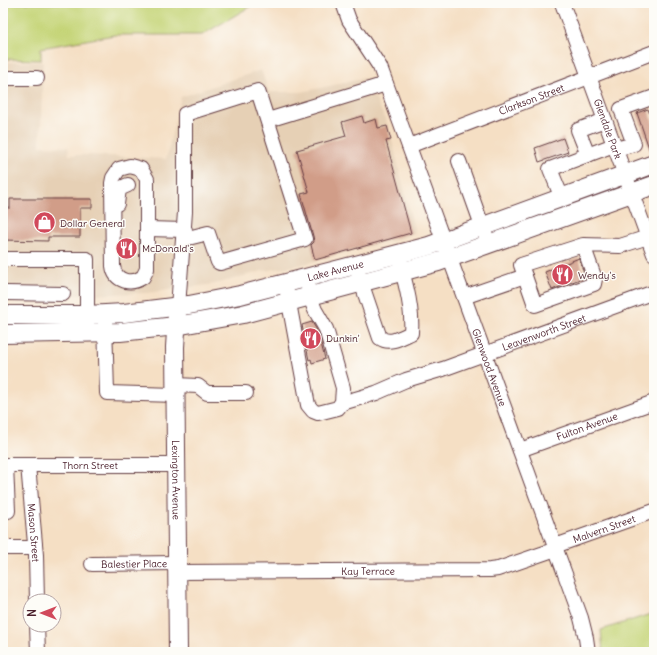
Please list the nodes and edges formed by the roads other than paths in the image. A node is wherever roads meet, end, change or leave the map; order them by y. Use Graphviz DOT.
graph roads {
  1 [pos="343,3"];
  2 [pos="562,3"];
  3 [pos="654,52"];
  4 [pos="589,76"];
  5 [pos="3,78"];
  6 [pos="37,78"];
  7 [pos="386,84"];
  8 [pos="654,97"];
  9 [pos="621,109"];
  10 [pos="604,117"];
  11 [pos="268,120"];
  12 [pos="409,146"];
  13 [pos="615,147"];
  14 [pos="588,155"];
  15 [pos="459,161"];
  16 [pos="654,164"];
  17 [pos="625,175"];
  18 [pos="654,185"];
  19 [pos="632,193"];
  20 [pos="562,198"];
  21 [pos="148,209"];
  22 [pos="482,227"];
  23 [pos="148,229"];
  24 [pos="184,234"];
  25 [pos="444,241"];
  26 [pos="489,245"];
  27 [pos="583,245"];
  28 [pos="652,247"];
  29 [pos="398,254"];
  30 [pos="450,258"];
  31 [pos="3,259"];
  32 [pos="356,265"];
  33 [pos="113,266"];
  34 [pos="403,272"];
  35 [pos="525,276"];
  36 [pos="306,278"];
  37 [pos="361,283"];
  38 [pos="286,284"];
  39 [pos="6,292"];
  40 [pos="654,292"];
  41 [pos="63,294"];
  42 [pos="310,297"];
  43 [pos="464,297"];
  44 [pos="289,303"];
  45 [pos="178,307"];
  46 [pos="105,314"];
  47 [pos="3,315"];
  48 [pos="87,315"];
  49 [pos="176,326"];
  50 [pos="105,333"];
  51 [pos="3,334"];
  52 [pos="87,334"];
  53 [pos="484,353"];
  54 [pos="176,390"];
  55 [pos="246,393"];
  56 [pos="342,402"];
  57 [pos="654,402"];
  58 [pos="520,450"];
  59 [pos="5,465"];
  60 [pos="28,465"];
  61 [pos="176,465"];
  62 [pos="8,511"];
  63 [pos="654,511"];
  64 [pos="3,548"];
  65 [pos="35,548"];
  66 [pos="555,548"];
  67 [pos="92,564"];
  68 [pos="177,567"];
  69 [pos="37,593"];
  70 [pos="37,633"];
  71 [pos="38,652"];
  72 [pos="178,652"];
  73 [pos="588,652"];
  1 -- 7 [label="street, Glenwood Avenue"];
  2 -- 4 [label="street, Glendale Park"];
  3 -- 4 [label="street, Clarkson Street"];
  4 -- 10 [label="street, Glendale Park"];
  4 -- 12 [label="street, Clarkson Street"];
  5 -- 6 [label="street"];
  7 -- 11 [label="street"];
  7 -- 12 [label="street, Glenwood Avenue"];
  8 -- 9 [label="street"];
  9 -- 10 [label="street"];
  9 -- 13 [label="street"];
  10 -- 13 [label="street, Glendale Park"];
  10 -- 14 [label="street"];
  11 -- 24 [label="street"];
  11 -- 24 [label="street"];
  12 -- 25 [label="street, Glenwood Avenue"];
  13 -- 14 [label="street"];
  13 -- 17 [label="street, Glendale Park"];
  14 -- 20 [label="street"];
  15 -- 22 [label="street"];
  16 -- 17 [label="main road, Lake Avenue"];
  17 -- 19 [label="street, Glendale Park"];
  17 -- 20 [label="main road, Lake Avenue"];
  18 -- 19 [label="main road, Lake Avenue"];
  19 -- 26 [label="main road, Lake Avenue"];
  19 -- 28 [label="street, Glendale Park"];
  20 -- 22 [label="main road, Lake Avenue"];
  21 -- 23 [label="street"];
  21 -- 33 [label="street"];
  21 -- 33 [label="street"];
  22 -- 25 [label="main road, Lake Avenue"];
  22 -- 26 [label="street"];
  23 -- 24 [label="street"];
  23 -- 33 [label="street"];
  24 -- 45 [label="street"];
  25 -- 29 [label="main road, Lake Avenue"];
  25 -- 30 [label="street, Glenwood Avenue"];
  26 -- 30 [label="main road, Lake Avenue"];
  27 -- 28 [label="street"];
  27 -- 35 [label="street"];
  27 -- 35 [label="street"];
  29 -- 32 [label="main road, Lake Avenue"];
  29 -- 34 [label="street"];
  30 -- 34 [label="main road, Lake Avenue"];
  30 -- 43 [label="street, Glenwood Avenue"];
  31 -- 48 [label="street"];
  32 -- 36 [label="main road, Lake Avenue"];
  32 -- 37 [label="street"];
  34 -- 37 [label="main road, Lake Avenue"];
  34 -- 37 [label="street"];
  35 -- 43 [label="street"];
  36 -- 38 [label="main road, Lake Avenue"];
  36 -- 42 [label="street"];
  37 -- 42 [label="main road, Lake Avenue"];
  38 -- 44 [label="street, Leavenworth Street"];
  38 -- 45 [label="main road, Lake Avenue"];
  39 -- 41 [label="street"];
  40 -- 53 [label="street, Leavenworth Street"];
  42 -- 44 [label="main road, Lake Avenue"];
  42 -- 56 [label="street"];
  43 -- 53 [label="street, Glenwood Avenue"];
  44 -- 49 [label="main road, Lake Avenue"];
  44 -- 56 [label="street, Leavenworth Street"];
  45 -- 46 [label="main road, Lake Avenue"];
  45 -- 49 [label="main road, Lexington Avenue"];
  46 -- 48 [label="main road, Lake Avenue"];
  46 -- 50 [label="street"];
  47 -- 48 [label="main road, Lake Avenue"];
  48 -- 52 [label="street"];
  49 -- 50 [label="main road, Lake Avenue"];
  49 -- 54 [label="main road, Lexington Avenue"];
  50 -- 52 [label="main road, Lake Avenue"];
  50 -- 54 [label="street"];
  51 -- 52 [label="main road, Lake Avenue"];
  53 -- 56 [label="street, Leavenworth Street"];
  53 -- 58 [label="street, Glenwood Avenue"];
  54 -- 55 [label="street"];
  54 -- 61 [label="main road, Lexington Avenue"];
  57 -- 58 [label="street, Fulton Avenue"];
  58 -- 66 [label="street, Glenwood Avenue"];
  59 -- 60 [label="street, Thorn Street"];
  59 -- 62 [label="street"];
  60 -- 61 [label="street, Thorn Street"];
  60 -- 65 [label="street, Mason Street"];
  61 -- 68 [label="main road, Lexington Avenue"];
  63 -- 66 [label="street, Malvern Street"];
  64 -- 65 [label="street"];
  65 -- 69 [label="street, Mason Street"];
  66 -- 68 [label="street, Kay Terrace"];
  66 -- 73 [label="street, Glenwood Avenue"];
  67 -- 68 [label="street, Balestier Place"];
  68 -- 72 [label="main road, Lexington Avenue"];
  70 -- 71 [label="street"];
}
